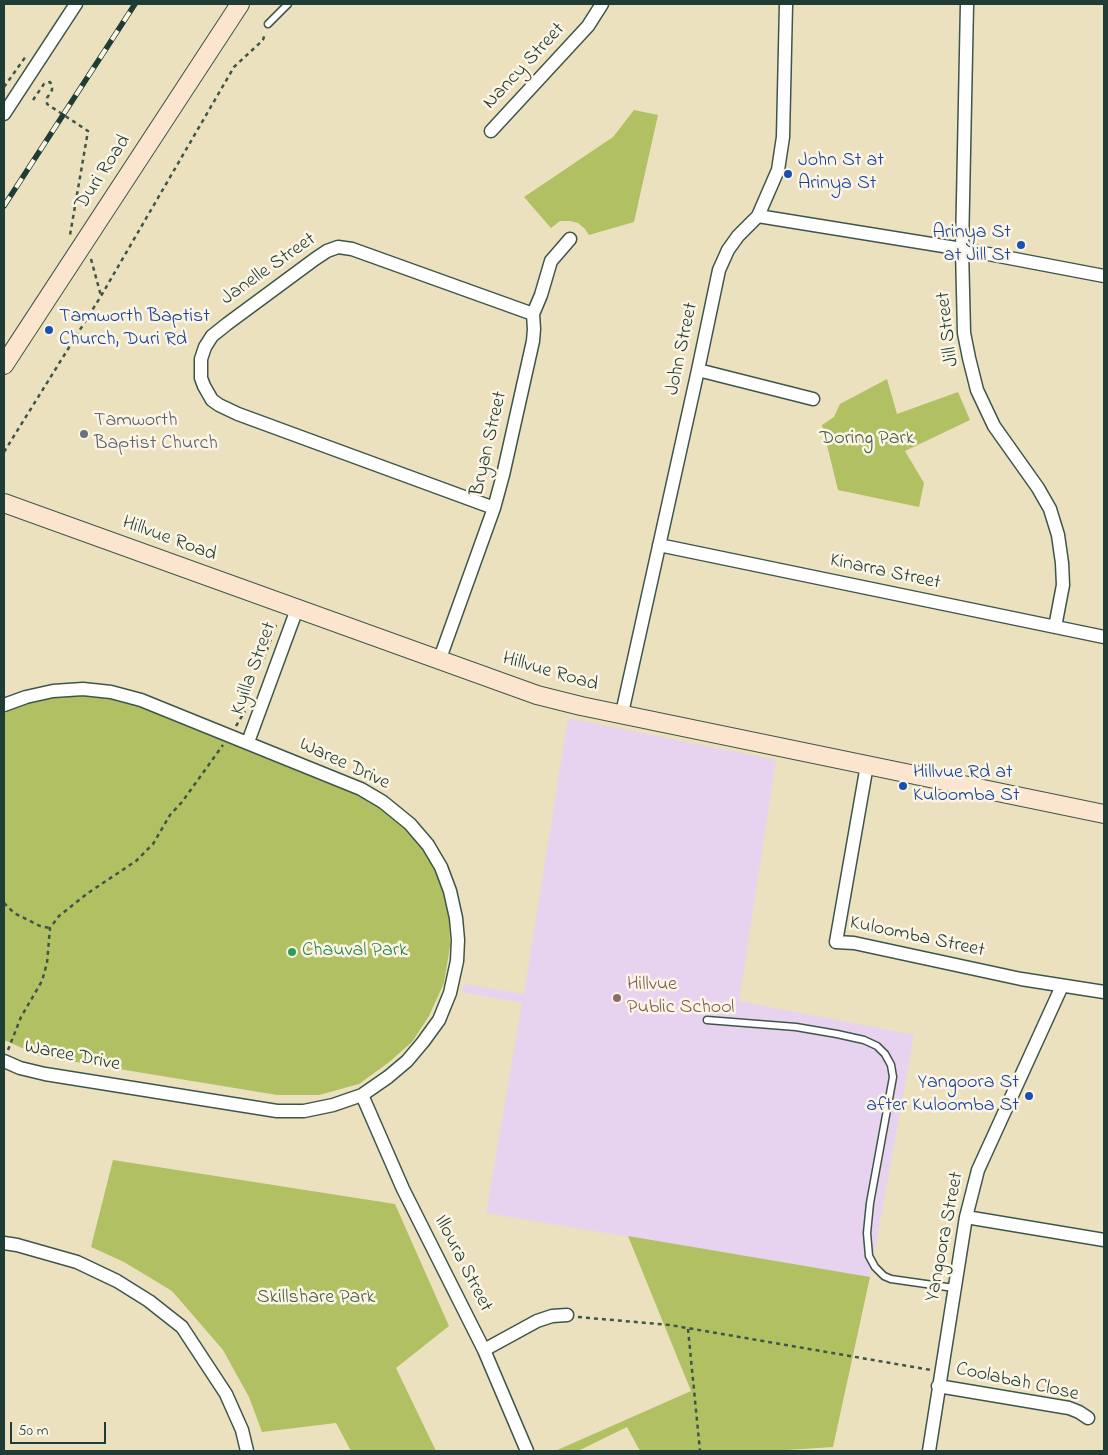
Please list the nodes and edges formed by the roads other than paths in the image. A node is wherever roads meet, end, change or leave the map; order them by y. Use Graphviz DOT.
graph roads {
  1 [pos="76,4"];
  2 [pos="240,4"];
  3 [pos="288,4"];
  4 [pos="602,4"];
  5 [pos="786,4"];
  6 [pos="967,4"];
  7 [pos="268,24"];
  8 [pos="4,114"];
  9 [pos="491,131"];
  10 [pos="758,216"];
  11 [pos="570,239"];
  12 [pos="962,249"];
  13 [pos="1104,276"];
  14 [pos="533,314"];
  15 [pos="4,365"];
  16 [pos="698,370"];
  17 [pos="813,399"];
  18 [pos="4,503"];
  19 [pos="494,508"];
  20 [pos="658,545"];
  21 [pos="297,609"];
  22 [pos="1055,627"];
  23 [pos="1104,637"];
  24 [pos="440,661"];
  25 [pos="4,705"];
  26 [pos="622,714"];
  27 [pos="248,742"];
  28 [pos="866,765"];
  29 [pos="1104,814"];
  30 [pos="1062,986"];
  31 [pos="1104,992"];
  32 [pos="707,1020"];
  33 [pos="4,1061"];
  34 [pos="362,1095"];
  35 [pos="966,1217"];
  36 [pos="1104,1240"];
  37 [pos="4,1242"];
  38 [pos="954,1288"];
  39 [pos="567,1316"];
  40 [pos="484,1350"];
  41 [pos="938,1386"];
  42 [pos="1088,1418"];
  43 [pos="247,1451"];
  44 [pos="527,1451"];
  45 [pos="929,1451"];
  1 -- 8 [label="street"];
  2 -- 15 [label="street, Duri Road"];
  3 -- 7 [label="lane"];
  4 -- 9 [label="street, Nancy Street"];
  5 -- 10 [label="street, John Street"];
  6 -- 12 [label="street, Jill Street"];
  10 -- 12 [label="street"];
  10 -- 16 [label="street, John Street"];
  11 -- 14 [label="street, Bryan Street"];
  12 -- 13 [label="street"];
  12 -- 22 [label="street, Jill Street"];
  14 -- 19 [label="street, Bryan Street"];
  14 -- 19 [label="street, Janelle Street"];
  16 -- 17 [label="street"];
  16 -- 20 [label="street, John Street"];
  18 -- 21 [label="street, Hillvue Road"];
  19 -- 24 [label="street, Bryan Street"];
  20 -- 22 [label="street, Kinarra Street"];
  20 -- 26 [label="street, John Street"];
  21 -- 24 [label="street, Hillvue Road"];
  21 -- 27 [label="street, Kyilla Street"];
  22 -- 23 [label="street, Kinarra Street"];
  24 -- 26 [label="street, Hillvue Road"];
  25 -- 27 [label="street, Waree Drive"];
  26 -- 28 [label="street, Hillvue Road"];
  27 -- 34 [label="street, Waree Drive"];
  28 -- 29 [label="street, Hillvue Road"];
  28 -- 30 [label="street, Kuloomba Street"];
  30 -- 31 [label="street, Kuloomba Street"];
  30 -- 35 [label="street, Yangoora Street"];
  32 -- 38 [label="lane"];
  33 -- 34 [label="street, Waree Drive"];
  34 -- 40 [label="street, Illoura Street"];
  35 -- 36 [label="street"];
  35 -- 38 [label="street, Yangoora Street"];
  37 -- 43 [label="street"];
  38 -- 41 [label="street, Yangoora Street"];
  39 -- 40 [label="street"];
  40 -- 44 [label="street, Illoura Street"];
  41 -- 42 [label="street, Coolabah Close"];
  41 -- 45 [label="street, Yangoora Street"];
}
